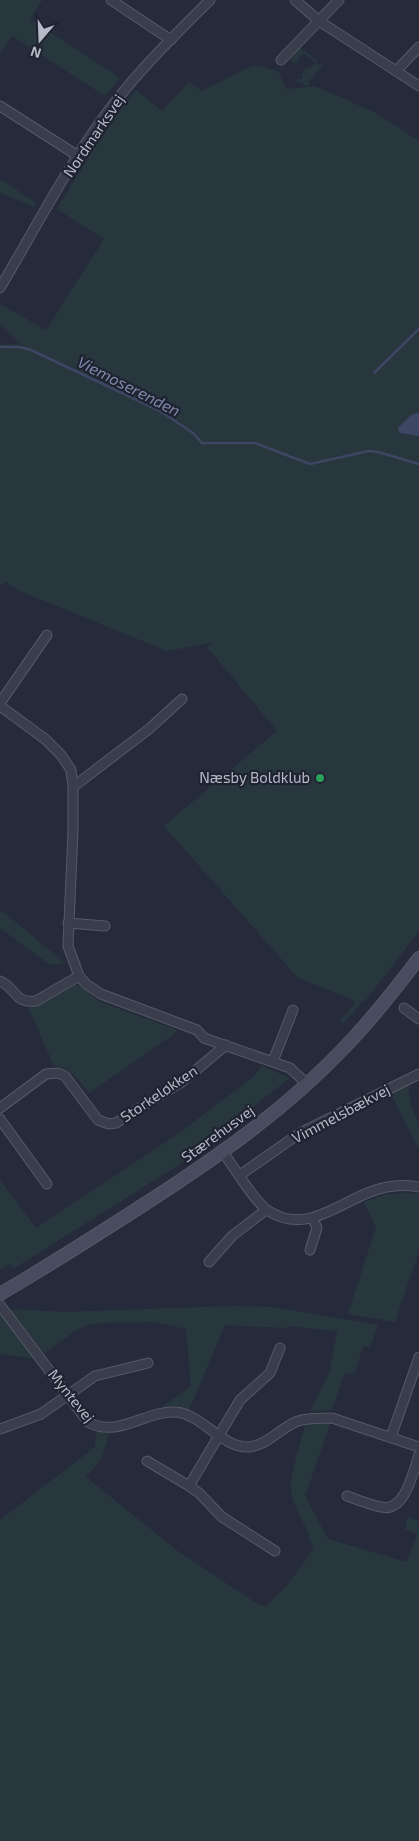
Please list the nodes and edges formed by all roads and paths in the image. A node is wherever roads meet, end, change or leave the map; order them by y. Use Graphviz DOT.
graph roads {
  1 [pos="110,0"];
  2 [pos="210,0"];
  3 [pos="295,0"];
  4 [pos="339,0"];
  5 [pos="319,21"];
  6 [pos="171,40"];
  7 [pos="419,47"];
  8 [pos="281,60"];
  9 [pos="396,71"];
  10 [pos="419,86"];
  11 [pos="0,106"];
  12 [pos="78,156"];
  13 [pos="0,288"];
  14 [pos="47,635"];
  15 [pos="182,699"];
  16 [pos="0,705"];
  17 [pos="73,787"];
  18 [pos="68,923"];
  19 [pos="105,926"];
  20 [pos="419,958"];
  21 [pos="79,976"];
  22 [pos="0,981"];
  23 [pos="404,1008"];
  24 [pos="293,1010"];
  25 [pos="419,1019"];
  26 [pos="226,1045"];
  27 [pos="273,1062"];
  28 [pos="419,1074"];
  29 [pos="307,1084"];
  30 [pos="0,1108"];
  31 [pos="0,1119"];
  32 [pos="223,1152"];
  33 [pos="240,1175"];
  34 [pos="47,1184"];
  35 [pos="419,1187"];
  36 [pos="266,1210"];
  37 [pos="313,1218"];
  38 [pos="310,1250"];
  39 [pos="209,1262"];
  40 [pos="0,1294"];
  41 [pos="0,1305"];
  42 [pos="280,1348"];
  43 [pos="419,1358"];
  44 [pos="148,1363"];
  45 [pos="69,1395"];
  46 [pos="0,1429"];
  47 [pos="220,1435"];
  48 [pos="391,1437"];
  49 [pos="419,1447"];
  50 [pos="419,1455"];
  51 [pos="147,1461"];
  52 [pos="189,1486"];
  53 [pos="347,1496"];
  54 [pos="275,1551"];
  1 -- 6 [label="street"];
  2 -- 6 [label="street, Nordmarksvej"];
  3 -- 5 [label="street"];
  4 -- 5 [label="street"];
  5 -- 8 [label="street"];
  5 -- 9 [label="street"];
  6 -- 12 [label="street, Nordmarksvej"];
  7 -- 9 [label="street"];
  9 -- 10 [label="street"];
  11 -- 12 [label="street"];
  12 -- 13 [label="street, Nordmarksvej"];
  14 -- 16 [label="street"];
  15 -- 17 [label="street"];
  16 -- 17 [label="street"];
  17 -- 18 [label="street"];
  18 -- 19 [label="street"];
  18 -- 21 [label="street"];
  20 -- 29 [label="street, Stærehusvej"];
  21 -- 22 [label="street"];
  21 -- 26 [label="street"];
  23 -- 25 [label="street"];
  24 -- 27 [label="street"];
  26 -- 27 [label="street"];
  26 -- 30 [label="street, Storkeløkken"];
  27 -- 29 [label="street"];
  28 -- 33 [label="street, Vimmelsbækvej"];
  29 -- 32 [label="street, Stærehusvej"];
  31 -- 34 [label="street"];
  32 -- 33 [label="street"];
  32 -- 40 [label="street, Stærehusvej"];
  33 -- 36 [label="street"];
  35 -- 37 [label="street"];
  36 -- 37 [label="street"];
  36 -- 39 [label="street"];
  37 -- 38 [label="street"];
  41 -- 45 [label="street, Myntevej"];
  42 -- 47 [label="street"];
  43 -- 48 [label="street"];
  44 -- 45 [label="street"];
  45 -- 46 [label="street"];
  45 -- 47 [label="street, Myntevej"];
  47 -- 48 [label="street, Myntevej"];
  47 -- 52 [label="street"];
  48 -- 49 [label="street, Myntevej"];
  50 -- 53 [label="street"];
  51 -- 52 [label="street"];
  52 -- 54 [label="street"];
}
